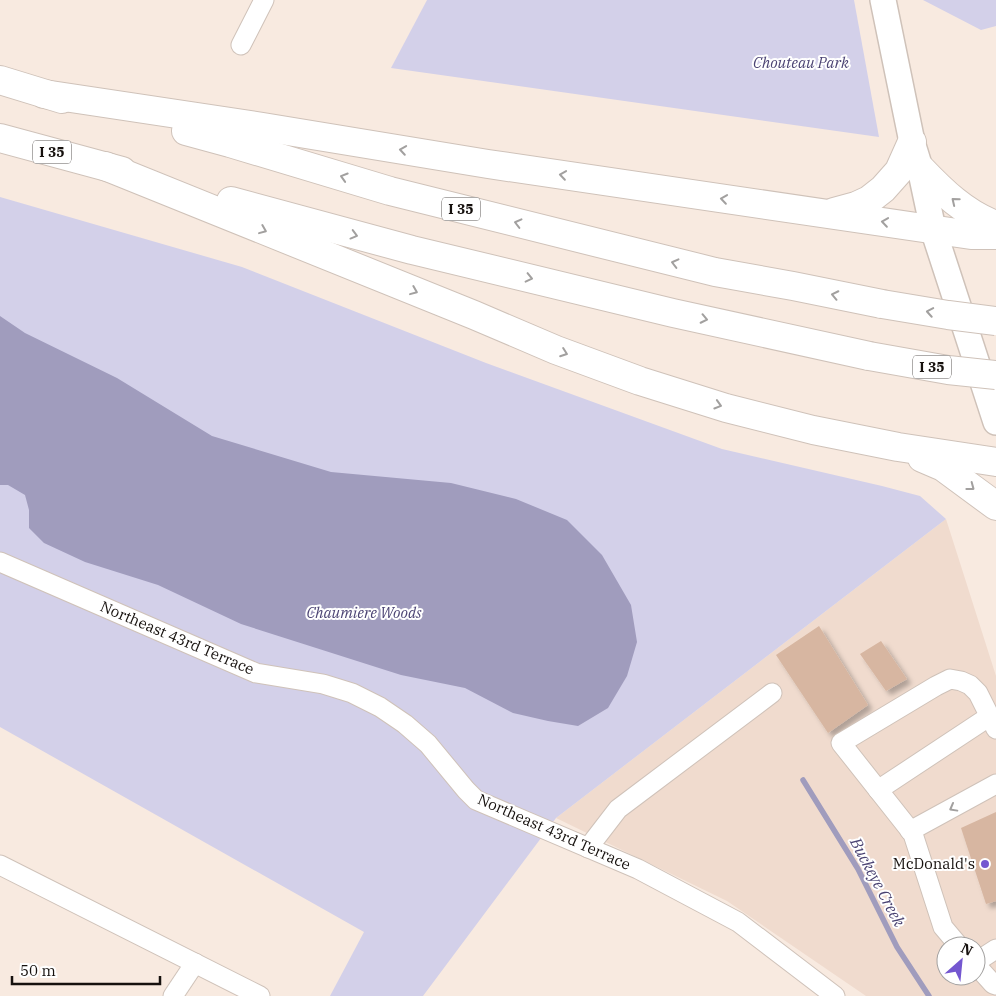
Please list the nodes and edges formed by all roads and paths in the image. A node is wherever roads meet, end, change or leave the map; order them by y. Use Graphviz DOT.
graph roads {
  1 [pos="264,0"];
  2 [pos="883,0"];
  3 [pos="241,45"];
  4 [pos="0,80"];
  5 [pos="44,94"];
  6 [pos="0,138"];
  7 [pos="912,142"];
  8 [pos="105,166"];
  9 [pos="920,168"];
  10 [pos="825,214"];
  11 [pos="996,225"];
  12 [pos="933,229"];
  13 [pos="996,235"];
  14 [pos="996,321"];
  15 [pos="996,375"];
  16 [pos="996,422"];
  17 [pos="898,447"];
  18 [pos="996,462"];
  19 [pos="996,506"];
  20 [pos="0,562"];
  21 [pos="772,693"];
  22 [pos="993,722"];
  23 [pos="996,784"];
  24 [pos="878,790"];
  25 [pos="910,832"];
  26 [pos="588,848"];
  27 [pos="0,865"];
  28 [pos="950,936"];
  29 [pos="195,963"];
  30 [pos="986,976"];
  31 [pos="996,985"];
  32 [pos="173,996"];
  33 [pos="260,996"];
  34 [pos="835,996"];
  1 -- 3 [label="street"];
  2 -- 7 [label="main road"];
  4 -- 5 [label="highway, I 35"];
  10 -- 5 [label="highway, one-way"];
  14 -- 5 [label="highway, I 35, one-way, bridge"];
  6 -- 8 [label="highway, I 35"];
  7 -- 9 [label="main road"];
  7 -- 10 [label="highway"];
  8 -- 15 [label="highway, I 35, one-way, bridge"];
  8 -- 17 [label="highway, one-way"];
  11 -- 9 [label="highway, one-way"];
  9 -- 12 [label="main road"];
  12 -- 10 [label="highway, one-way"];
  12 -- 13 [label="highway"];
  12 -- 16 [label="main road"];
  17 -- 18 [label="highway"];
  17 -- 19 [label="highway, one-way"];
  20 -- 26 [label="street, Northeast 43rd Terrace"];
  21 -- 26 [label="street"];
  22 -- 24 [label="street"];
  22 -- 24 [label="street"];
  23 -- 25 [label="street, one-way"];
  24 -- 25 [label="street"];
  25 -- 28 [label="street"];
  26 -- 34 [label="street, Northeast 43rd Terrace"];
  27 -- 29 [label="street"];
  29 -- 32 [label="street"];
  29 -- 33 [label="street"];
  30 -- 31 [label="street"];
}
